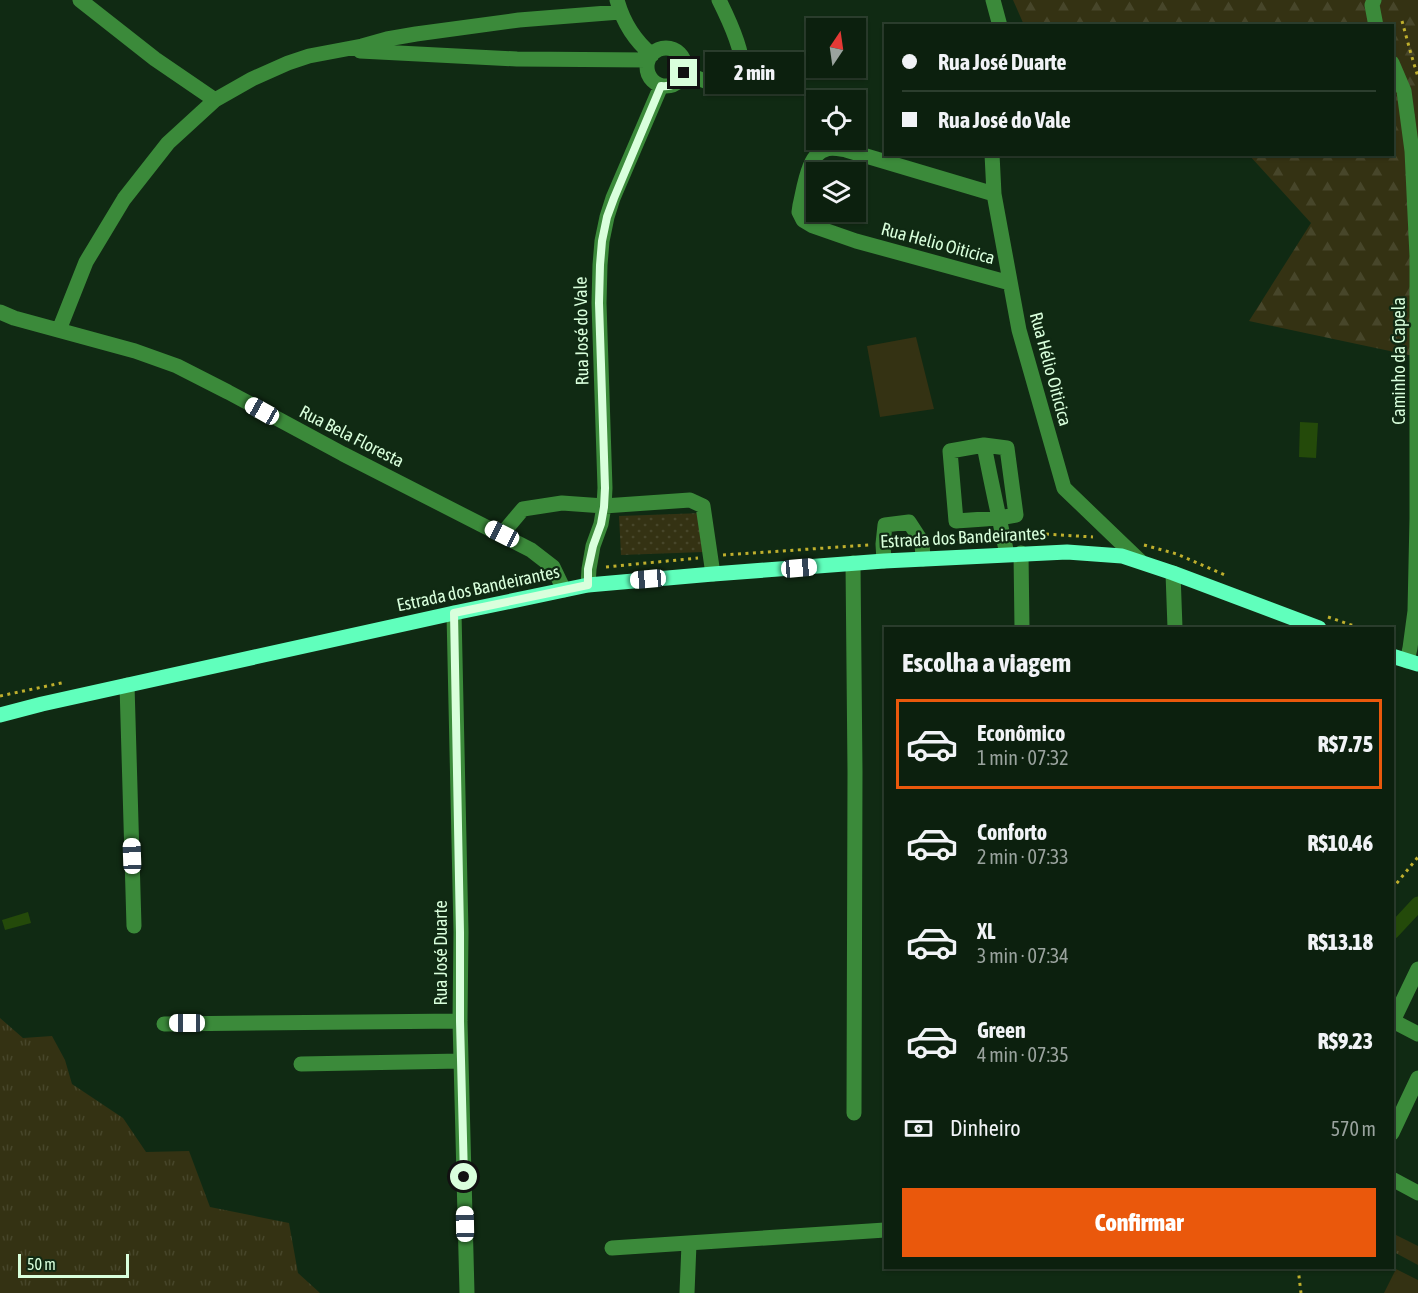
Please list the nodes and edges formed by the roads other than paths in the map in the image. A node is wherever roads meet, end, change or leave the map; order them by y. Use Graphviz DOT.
graph roads {
  1 [pos="80,0"];
  2 [pos="719,0"];
  3 [pos="993,0"];
  4 [pos="1374,0"];
  5 [pos="619,6"];
  6 [pos="999,24"];
  7 [pos="1376,24"];
  8 [pos="330,51"];
  9 [pos="650,57"];
  10 [pos="1394,68"];
  11 [pos="684,73"];
  12 [pos="661,86"];
  13 [pos="215,100"];
  14 [pos="992,156"];
  15 [pos="994,194"];
  16 [pos="1010,283"];
  17 [pos="0,312"];
  18 [pos="58,330"];
  19 [pos="984,445"];
  20 [pos="604,507"];
  21 [pos="999,518"];
  22 [pos="502,534"];
  23 [pos="1014,554"];
  24 [pos="923,559"];
  25 [pos="885,561"];
  26 [pos="1140,561"];
  27 [pos="853,563"];
  28 [pos="1173,573"];
  29 [pos="713,574"];
  30 [pos="588,585"];
  31 [pos="564,590"];
  32 [pos="454,613"];
  33 [pos="1022,627"];
  34 [pos="1175,627"];
  35 [pos="1316,627"];
  36 [pos="1406,660"];
  37 [pos="127,685"];
  38 [pos="0,715"];
  39 [pos="134,926"];
  40 [pos="1418,969"];
  41 [pos="1394,1019"];
  42 [pos="460,1021"];
  43 [pos="1394,1022"];
  44 [pos="164,1024"];
  45 [pos="1418,1034"];
  46 [pos="461,1061"];
  47 [pos="301,1064"];
  48 [pos="1418,1078"];
  49 [pos="854,1113"];
  50 [pos="1394,1129"];
  51 [pos="1394,1180"];
  52 [pos="1418,1193"];
  53 [pos="884,1230"];
  54 [pos="689,1244"];
  55 [pos="612,1248"];
  56 [pos="467,1293"];
  57 [pos="687,1293"];
  1 -- 13 [label="street"];
  2 -- 11 [label="street"];
  3 -- 6 [label="street"];
  4 -- 7 [label="street"];
  5 -- 8 [label="street"];
  5 -- 9 [label="street"];
  8 -- 9 [label="street"];
  8 -- 13 [label="street"];
  9 -- 11 [label="street"];
  9 -- 12 [label="street"];
  10 -- 36 [label="street, Caminho da Capela"];
  11 -- 12 [label="street"];
  12 -- 20 [label="street, Rua José do Vale"];
  13 -- 18 [label="street"];
  14 -- 15 [label="street, Rua Hélio Oiticica"];
  15 -- 16 [label="street, Rua Hélio Oiticica"];
  15 -- 16 [label="street, Rua Helio Oiticica"];
  16 -- 26 [label="street, Rua Hélio Oiticica"];
  17 -- 18 [label="street, Rua Bela Floresta"];
  18 -- 22 [label="street, Rua Bela Floresta"];
  19 -- 21 [label="street"];
  19 -- 21 [label="street"];
  19 -- 21 [label="street"];
  20 -- 22 [label="street"];
  20 -- 29 [label="street"];
  20 -- 30 [label="street, Rua José do Vale"];
  21 -- 23 [label="street"];
  22 -- 31 [label="street, Rua Bela Floresta"];
  23 -- 24 [label="main road, Estrada dos Bandeirantes"];
  23 -- 26 [label="main road, Estrada dos Bandeirantes"];
  23 -- 33 [label="street"];
  24 -- 25 [label="main road, Estrada dos Bandeirantes"];
  24 -- 25 [label="street"];
  25 -- 27 [label="main road, Estrada dos Bandeirantes"];
  26 -- 28 [label="main road, Estrada dos Bandeirantes"];
  27 -- 29 [label="main road, Estrada dos Bandeirantes"];
  27 -- 49 [label="street"];
  28 -- 34 [label="street"];
  28 -- 35 [label="main road, Estrada dos Bandeirantes"];
  29 -- 30 [label="main road, Estrada dos Bandeirantes"];
  30 -- 31 [label="main road, Estrada dos Bandeirantes"];
  31 -- 32 [label="main road, Estrada dos Bandeirantes"];
  32 -- 37 [label="main road, Estrada dos Bandeirantes"];
  32 -- 42 [label="street, Rua José Duarte"];
  37 -- 38 [label="main road, Estrada dos Bandeirantes"];
  37 -- 39 [label="street"];
  40 -- 41 [label="street"];
  42 -- 44 [label="street"];
  42 -- 46 [label="street, Rua José Duarte"];
  43 -- 45 [label="street"];
  46 -- 47 [label="street"];
  46 -- 56 [label="street, Rua José Duarte"];
  48 -- 50 [label="street"];
  51 -- 52 [label="street"];
  53 -- 54 [label="street"];
  54 -- 55 [label="street"];
  54 -- 57 [label="street"];
}
